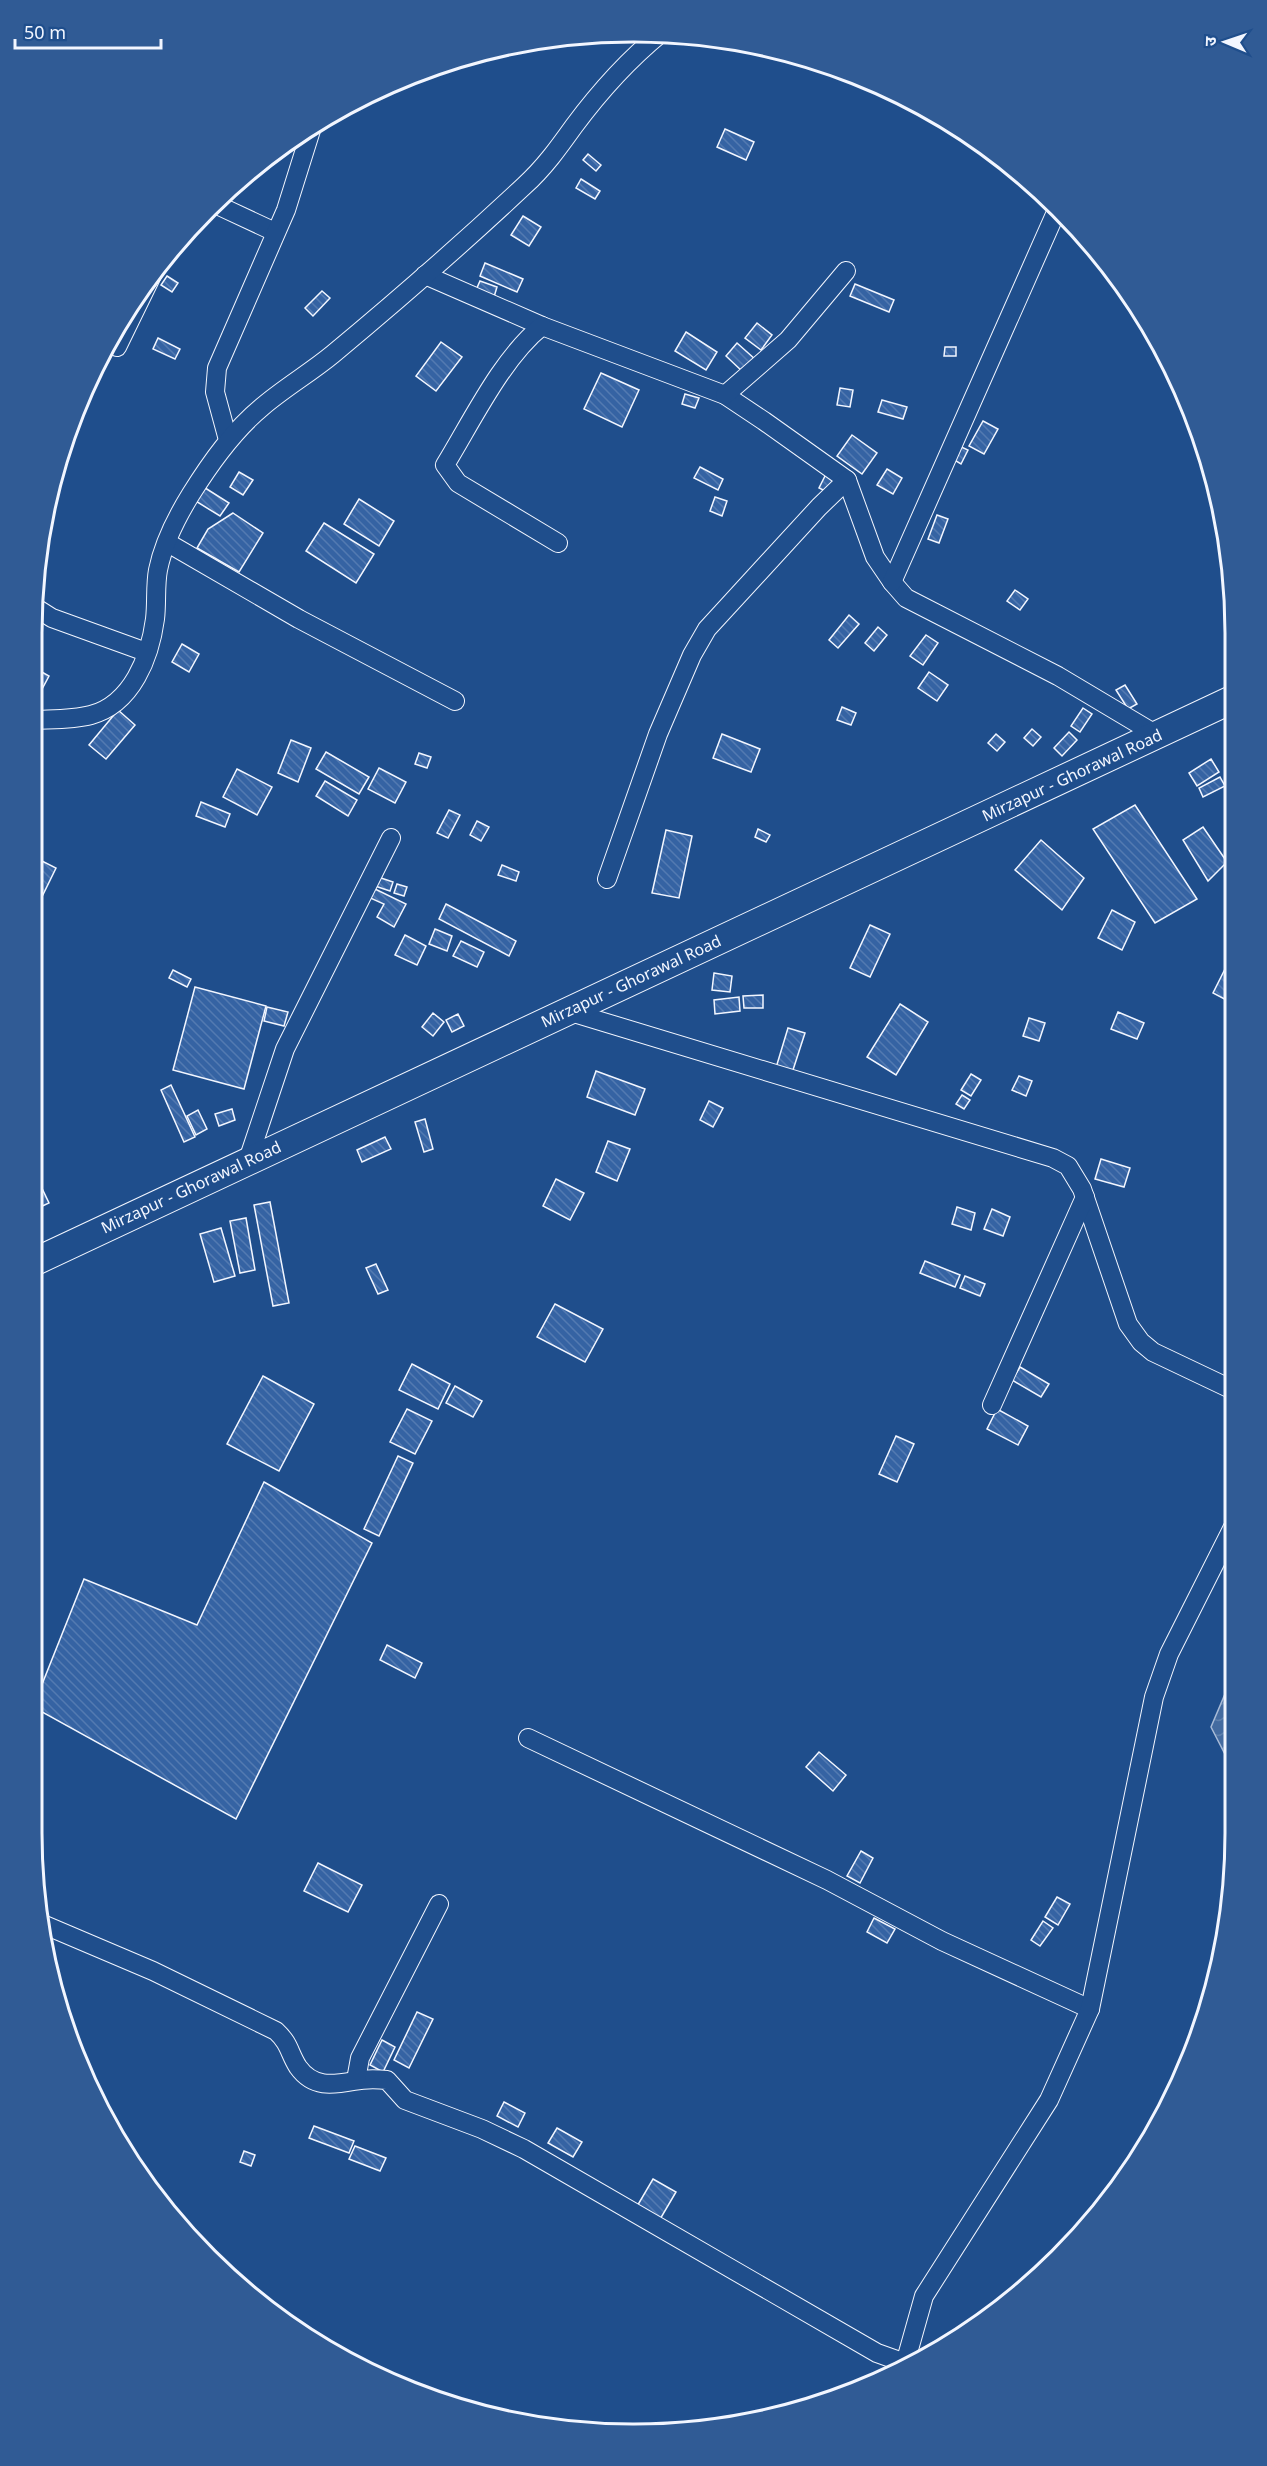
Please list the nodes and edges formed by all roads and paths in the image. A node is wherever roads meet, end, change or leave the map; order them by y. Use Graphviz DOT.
graph roads {
  1 [pos="651,42"];
  2 [pos="308,140"];
  3 [pos="223,208"];
  4 [pos="1054,217"];
  5 [pos="275,232"];
  6 [pos="846,272"];
  7 [pos="425,275"];
  8 [pos="542,326"];
  9 [pos="123,335"];
  10 [pos="117,347"];
  11 [pos="725,395"];
  12 [pos="228,440"];
  13 [pos="848,480"];
  14 [pos="168,543"];
  15 [pos="558,543"];
  16 [pos="892,582"];
  17 [pos="43,612"];
  18 [pos="146,652"];
  19 [pos="454,701"];
  20 [pos="1225,703"];
  21 [pos="42,720"];
  22 [pos="1156,735"];
  23 [pos="391,838"];
  24 [pos="607,879"];
  25 [pos="567,1011"];
  26 [pos="248,1160"];
  27 [pos="1084,1197"];
  28 [pos="42,1258"];
  29 [pos="1225,1386"];
  30 [pos="992,1405"];
  31 [pos="1225,1543"];
  32 [pos="528,1738"];
  33 [pos="439,1904"];
  34 [pos="50,1927"];
  35 [pos="1090,2009"];
  36 [pos="356,2080"];
  37 [pos="906,2357"];
  38 [pos="897,2362"];
  1 -- 7 [label="street"];
  2 -- 5 [label="street"];
  3 -- 5 [label="street"];
  4 -- 16 [label="street"];
  5 -- 12 [label="street"];
  6 -- 11 [label="street"];
  7 -- 8 [label="street"];
  7 -- 12 [label="street"];
  8 -- 11 [label="street"];
  8 -- 15 [label="street"];
  9 -- 10 [label="street"];
  11 -- 13 [label="street"];
  12 -- 14 [label="street"];
  13 -- 16 [label="street"];
  13 -- 24 [label="street"];
  14 -- 18 [label="street"];
  14 -- 19 [label="street"];
  16 -- 22 [label="street"];
  17 -- 18 [label="street"];
  18 -- 21 [label="street"];
  20 -- 22 [label="main road, Mirzapur - Ghorawal Road"];
  22 -- 25 [label="main road, Mirzapur - Ghorawal Road"];
  23 -- 26 [label="street"];
  25 -- 26 [label="main road, Mirzapur - Ghorawal Road"];
  25 -- 27 [label="street"];
  26 -- 28 [label="main road, Mirzapur - Ghorawal Road"];
  27 -- 29 [label="street"];
  27 -- 30 [label="street"];
  31 -- 35 [label="street"];
  32 -- 35 [label="street"];
  33 -- 36 [label="street"];
  34 -- 36 [label="street"];
  35 -- 37 [label="street"];
  36 -- 38 [label="street"];
}
